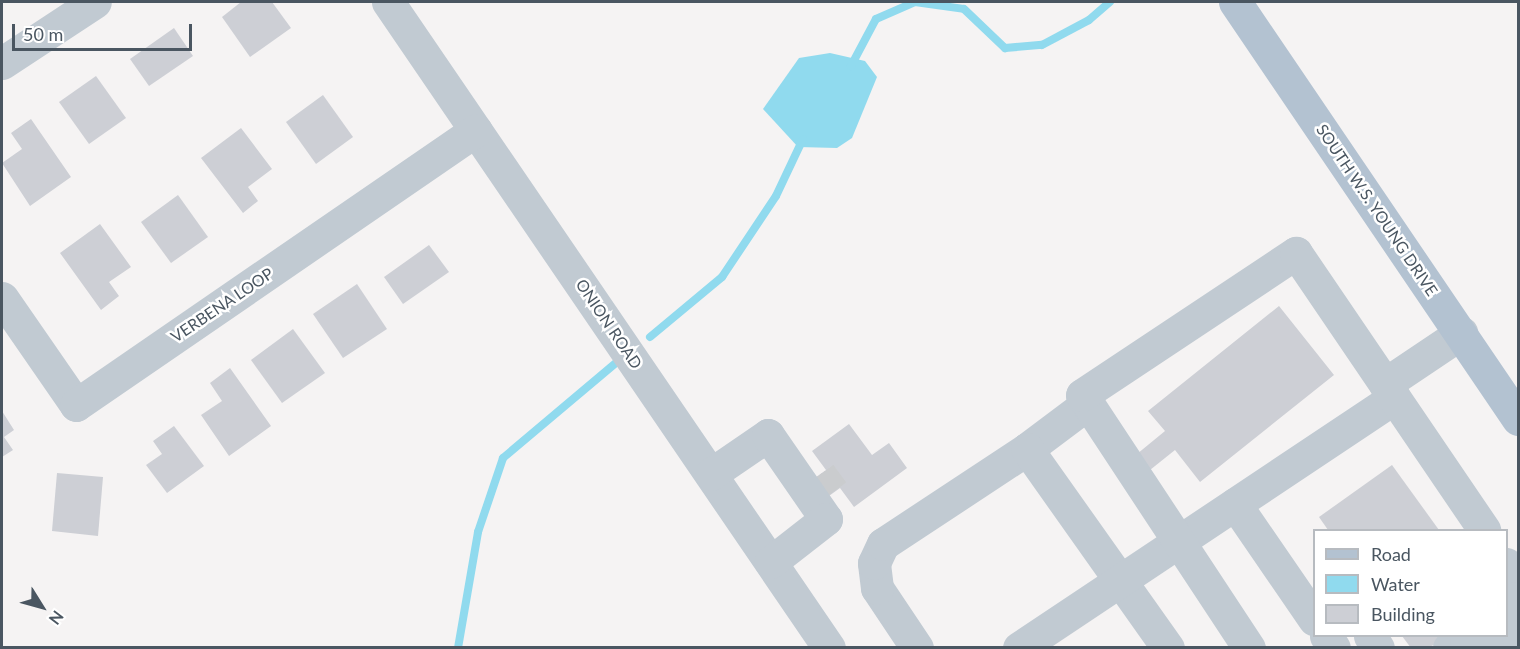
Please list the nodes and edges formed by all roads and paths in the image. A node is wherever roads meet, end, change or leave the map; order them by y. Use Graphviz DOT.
graph roads {
  1 [pos="95,2"];
  2 [pos="388,2"];
  3 [pos="1235,2"];
  4 [pos="2,63"];
  5 [pos="477,130"];
  6 [pos="2,298"];
  7 [pos="1461,333"];
  8 [pos="1389,391"];
  9 [pos="1087,404"];
  10 [pos="1518,419"];
  11 [pos="1027,449"];
  12 [pos="711,474"];
  13 [pos="1235,504"];
  14 [pos="1483,529"];
  15 [pos="1179,542"];
  16 [pos="771,562"];
  17 [pos="1508,571"];
  18 [pos="1120,579"];
  19 [pos="1312,610"];
  20 [pos="1508,628"];
  21 [pos="829,648"];
  22 [pos="917,648"];
  23 [pos="1019,648"];
  24 [pos="1168,648"];
  25 [pos="1248,648"];
  26 [pos="1449,648"];
  27 [pos="1488,648"];
  1 -- 4 [label="street"];
  2 -- 5 [label="street, ONION ROAD"];
  3 -- 7 [label="main road, SOUTH W.S. YOUNG DRIVE"];
  5 -- 6 [label="street, VERBENA LOOP"];
  5 -- 12 [label="street, ONION ROAD"];
  7 -- 8 [label="street"];
  7 -- 10 [label="main road, SOUTH W.S. YOUNG DRIVE"];
  8 -- 9 [label="street"];
  8 -- 13 [label="street"];
  8 -- 14 [label="street"];
  9 -- 11 [label="street"];
  9 -- 15 [label="street"];
  11 -- 18 [label="street"];
  11 -- 22 [label="street"];
  12 -- 16 [label="street, ONION ROAD"];
  12 -- 16 [label="street"];
  13 -- 15 [label="street"];
  13 -- 19 [label="street"];
  15 -- 18 [label="street"];
  15 -- 25 [label="street"];
  16 -- 21 [label="street, ONION ROAD"];
  17 -- 20 [label="street"];
  18 -- 23 [label="street"];
  18 -- 24 [label="street"];
  26 -- 27 [label="street"];
}
